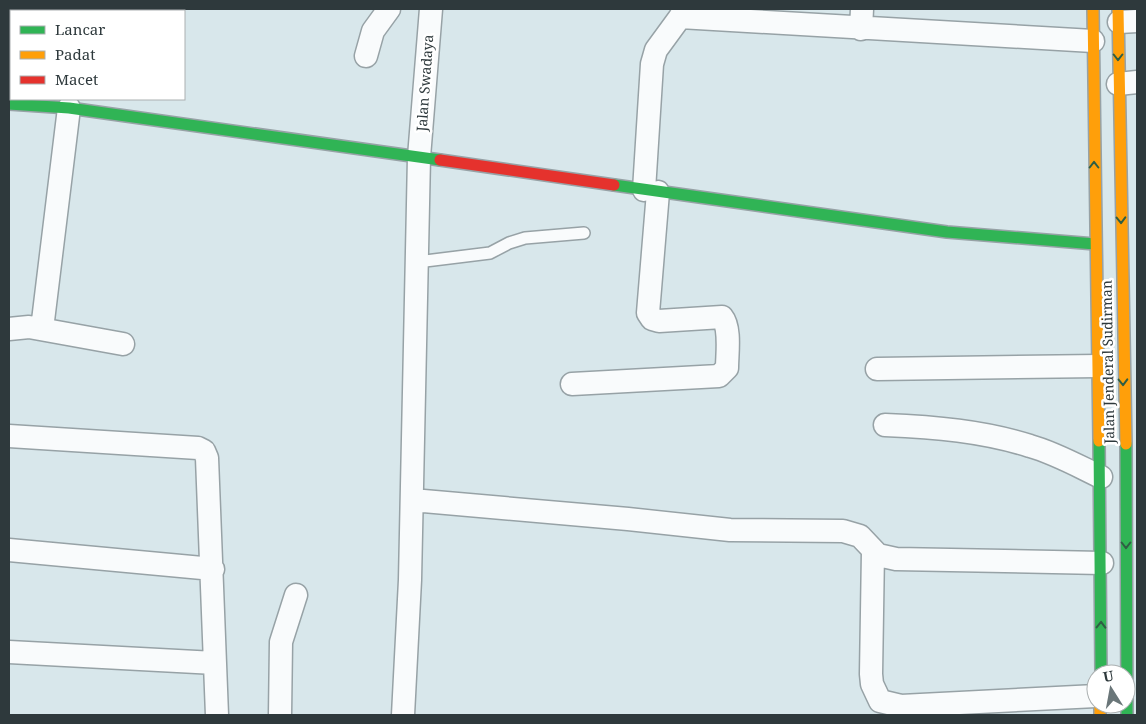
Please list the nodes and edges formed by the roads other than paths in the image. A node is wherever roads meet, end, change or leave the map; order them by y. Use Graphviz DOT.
graph roads {
  1 [pos="389,9"];
  2 [pos="431,9"];
  3 [pos="1093,9"];
  4 [pos="683,13"];
  5 [pos="1125,17"];
  6 [pos="862,19"];
  7 [pos="1093,41"];
  8 [pos="366,56"];
  9 [pos="1128,83"];
  10 [pos="9,104"];
  11 [pos="69,108"];
  12 [pos="420,157"];
  13 [pos="1129,177"];
  14 [pos="651,191"];
  15 [pos="584,233"];
  16 [pos="1095,244"];
  17 [pos="417,262"];
  18 [pos="9,329"];
  19 [pos="42,329"];
  20 [pos="1130,338"];
  21 [pos="123,344"];
  22 [pos="1099,366"];
  23 [pos="877,369"];
  24 [pos="572,384"];
  25 [pos="885,425"];
  26 [pos="9,436"];
  27 [pos="1132,468"];
  28 [pos="1101,477"];
  29 [pos="412,500"];
  30 [pos="9,550"];
  31 [pos="873,551"];
  32 [pos="1102,563"];
  33 [pos="213,569"];
  34 [pos="296,594"];
  35 [pos="9,652"];
  36 [pos="215,663"];
  37 [pos="1101,664"];
  38 [pos="1086,697"];
  39 [pos="216,715"];
  40 [pos="280,715"];
  41 [pos="403,715"];
  42 [pos="1127,715"];
  1 -- 8 [label="street"];
  2 -- 12 [label="street, Jalan Swadaya"];
  3 -- 7 [label="main road, Jalan Jenderal Sudirman"];
  4 -- 6 [label="street"];
  4 -- 14 [label="street"];
  5 -- 9 [label="main road, Jalan Jenderal Sudirman, one-way"];
  6 -- 7 [label="street"];
  16 -- 7 [label="main road, Jalan Jenderal Sudirman, one-way"];
  9 -- 13 [label="main road, Jalan Jenderal Sudirman"];
  10 -- 11 [label="main road"];
  11 -- 12 [label="main road"];
  11 -- 19 [label="street"];
  12 -- 14 [label="main road"];
  12 -- 17 [label="street, Jalan Swadaya"];
  13 -- 20 [label="main road, Jalan Jenderal Sudirman, one-way"];
  14 -- 16 [label="main road"];
  14 -- 24 [label="street"];
  15 -- 17 [label="lane"];
  16 -- 22 [label="main road, Jalan Jenderal Sudirman"];
  17 -- 29 [label="street, Jalan Swadaya"];
  18 -- 19 [label="street"];
  19 -- 21 [label="street"];
  20 -- 27 [label="main road, Jalan Jenderal Sudirman, one-way"];
  22 -- 23 [label="street"];
  22 -- 28 [label="main road, Jalan Jenderal Sudirman"];
  25 -- 28 [label="street"];
  26 -- 33 [label="street"];
  27 -- 42 [label="main road, Jalan Jenderal Sudirman, one-way"];
  28 -- 32 [label="main road, Jalan Jenderal Sudirman"];
  29 -- 31 [label="street"];
  29 -- 41 [label="street, Jalan Swadaya"];
  30 -- 33 [label="street"];
  31 -- 32 [label="street"];
  31 -- 38 [label="street"];
  37 -- 32 [label="main road, Jalan Jenderal Sudirman, one-way"];
  33 -- 36 [label="street"];
  34 -- 40 [label="street"];
  35 -- 36 [label="street"];
  36 -- 39 [label="street"];
}
